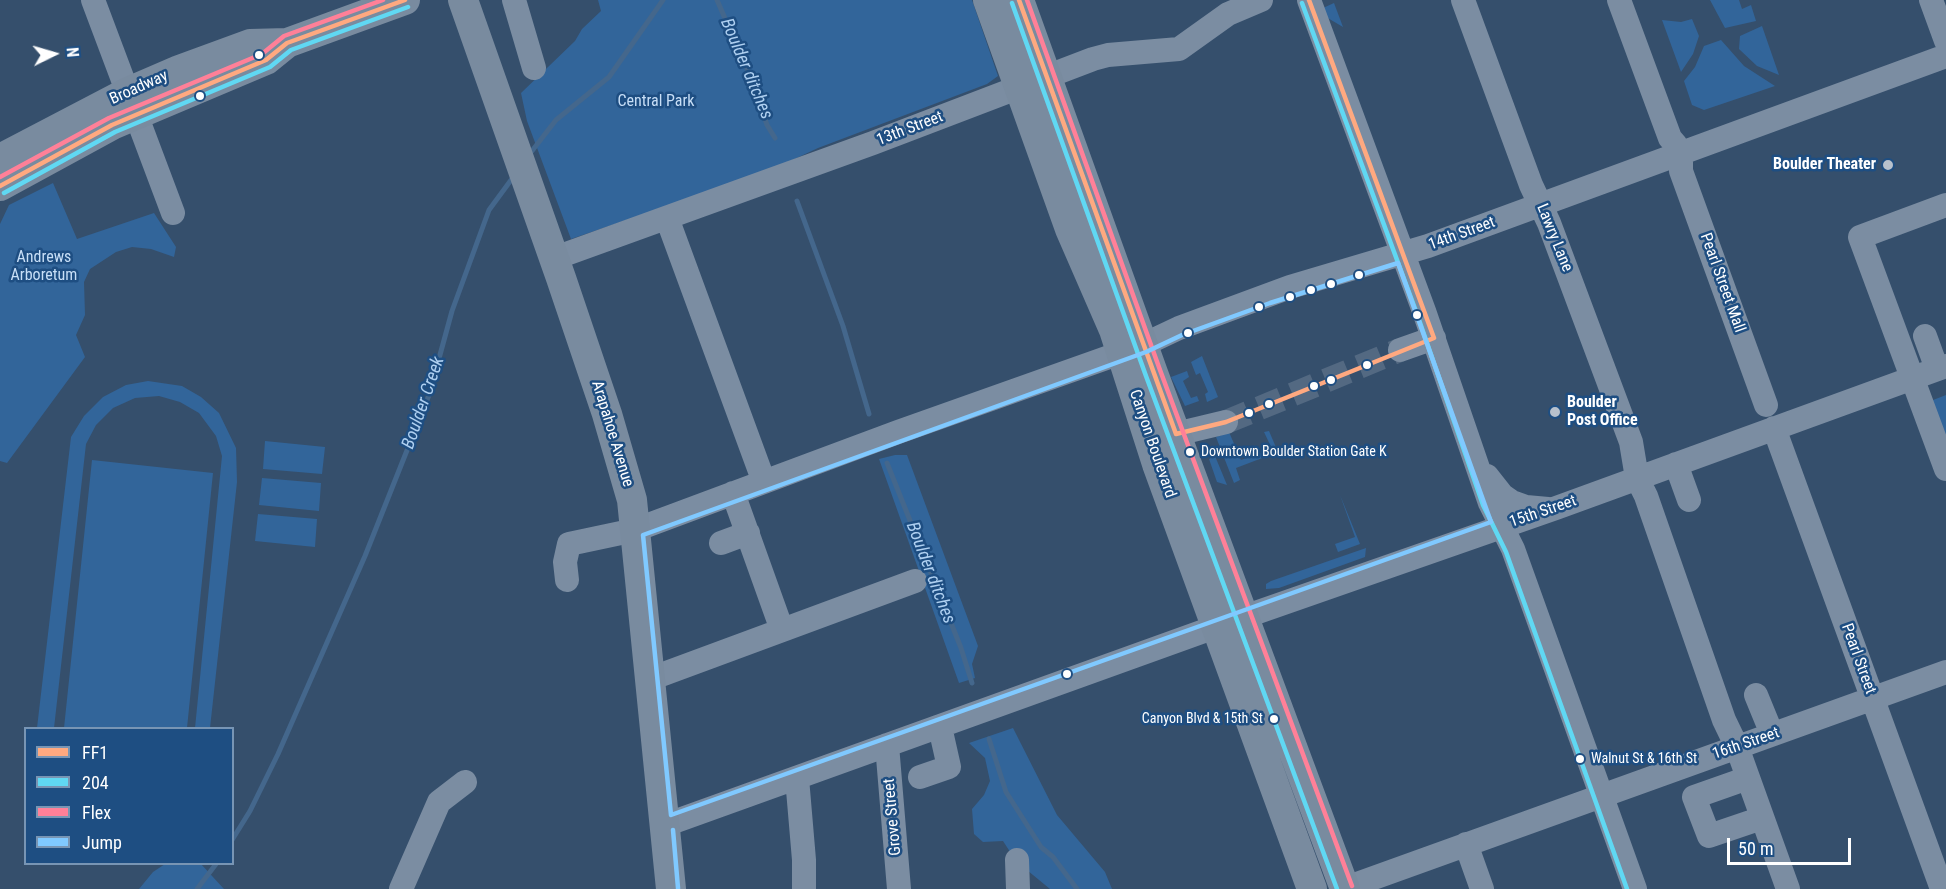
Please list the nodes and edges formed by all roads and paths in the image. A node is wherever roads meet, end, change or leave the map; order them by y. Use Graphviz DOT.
graph roads {
  1 [pos="93,0"];
  2 [pos="405,0"];
  3 [pos="463,0"];
  4 [pos="514,0"];
  5 [pos="988,0"];
  6 [pos="1019,0"];
  7 [pos="1261,0"];
  8 [pos="1309,0"];
  9 [pos="1463,0"];
  10 [pos="1619,0"];
  11 [pos="1931,0"];
  12 [pos="1946,41"];
  13 [pos="1946,56"];
  14 [pos="534,68"];
  15 [pos="1032,83"];
  16 [pos="133,103"];
  17 [pos="0,159"];
  18 [pos="0,186"];
  19 [pos="1540,204"];
  20 [pos="1946,205"];
  21 [pos="173,213"];
  22 [pos="668,218"];
  23 [pos="1403,254"];
  24 [pos="555,258"];
  25 [pos="1926,336"];
  26 [pos="1434,338"];
  27 [pos="1133,349"];
  28 [pos="1400,350"];
  29 [pos="1942,368"];
  30 [pos="1912,378"];
  31 [pos="1770,417"];
  32 [pos="1226,422"];
  33 [pos="1176,434"];
  34 [pos="1676,464"];
  35 [pos="1478,465"];
  36 [pos="1946,469"];
  37 [pos="1637,478"];
  38 [pos="764,482"];
  39 [pos="733,493"];
  40 [pos="1689,500"];
  41 [pos="1556,508"];
  42 [pos="1501,527"];
  43 [pos="635,530"];
  44 [pos="748,533"];
  45 [pos="721,543"];
  46 [pos="567,580"];
  47 [pos="915,581"];
  48 [pos="1231,622"];
  49 [pos="782,630"];
  50 [pos="1946,672"];
  51 [pos="650,679"];
  52 [pos="1756,695"];
  53 [pos="1872,699"];
  54 [pos="940,727"];
  55 [pos="1772,734"];
  56 [pos="887,746"];
  57 [pos="1737,747"];
  58 [pos="920,777"];
  59 [pos="797,778"];
  60 [pos="1748,778"];
  61 [pos="465,782"];
  62 [pos="1601,794"];
  63 [pos="1762,818"];
  64 [pos="665,825"];
  65 [pos="1466,844"];
  66 [pos="1017,860"];
  67 [pos="400,889"];
  68 [pos="671,889"];
  69 [pos="804,889"];
  70 [pos="899,889"];
  71 [pos="1018,889"];
  72 [pos="1312,889"];
  73 [pos="1344,889"];
  74 [pos="1482,889"];
  75 [pos="1635,889"];
  76 [pos="1788,889"];
  77 [pos="1942,889"];
  1 -- 16 [label="street"];
  2 -- 16 [label="main road, Broadway"];
  3 -- 24 [label="main road, Arapahoe Avenue"];
  4 -- 14 [label="street"];
  5 -- 15 [label="main road, Canyon Boulevard"];
  6 -- 15 [label="main road, Canyon Boulevard"];
  7 -- 15 [label="street, 13th Street"];
  8 -- 23 [label="street"];
  9 -- 19 [label="street, Lawry Lane"];
  10 -- 31 [label="street, Pearl Street Mall"];
  11 -- 12 [label="street"];
  13 -- 19 [label="street, 14th Street"];
  15 -- 22 [label="street, 13th Street"];
  15 -- 27 [label="main road, Canyon Boulevard"];
  16 -- 17 [label="main road, Broadway"];
  16 -- 18 [label="main road, Broadway"];
  16 -- 21 [label="street"];
  19 -- 23 [label="street, 14th Street"];
  19 -- 37 [label="street, Lawry Lane"];
  20 -- 30 [label="street"];
  22 -- 24 [label="street, 13th Street"];
  22 -- 38 [label="street"];
  23 -- 26 [label="street"];
  23 -- 27 [label="street, 14th Street"];
  24 -- 43 [label="main road, Arapahoe Avenue"];
  25 -- 29 [label="street"];
  26 -- 28 [label="street"];
  26 -- 35 [label="street"];
  27 -- 33 [label="main road, Canyon Boulevard"];
  27 -- 38 [label="street, 14th Street"];
  27 -- 48 [label="main road, Canyon Boulevard"];
  29 -- 30 [label="street, 15th Street"];
  30 -- 31 [label="street, 15th Street"];
  30 -- 36 [label="street"];
  31 -- 34 [label="street, 15th Street"];
  31 -- 53 [label="street, Pearl Street"];
  32 -- 33 [label="street"];
  33 -- 48 [label="main road, Canyon Boulevard"];
  34 -- 37 [label="street, 15th Street"];
  34 -- 40 [label="street"];
  35 -- 41 [label="street"];
  35 -- 42 [label="street"];
  37 -- 41 [label="street, 15th Street"];
  37 -- 57 [label="street, Lawry Lane"];
  38 -- 39 [label="street, 14th Street"];
  39 -- 43 [label="street, 14th Street"];
  39 -- 44 [label="street"];
  41 -- 42 [label="street, 15th Street"];
  42 -- 48 [label="street, 15th Street"];
  42 -- 62 [label="street"];
  43 -- 46 [label="street, 14th Street"];
  43 -- 51 [label="main road, Arapahoe Avenue"];
  44 -- 45 [label="street"];
  44 -- 49 [label="street"];
  47 -- 49 [label="street"];
  48 -- 54 [label="street, 15th Street"];
  48 -- 72 [label="main road, Canyon Boulevard"];
  48 -- 73 [label="main road, Canyon Boulevard"];
  49 -- 51 [label="street"];
  50 -- 53 [label="street, 16th Street"];
  51 -- 64 [label="main road, Arapahoe Avenue"];
  52 -- 55 [label="street"];
  53 -- 55 [label="street, 16th Street"];
  53 -- 77 [label="street, Pearl Street"];
  54 -- 56 [label="street, 15th Street"];
  54 -- 58 [label="street"];
  55 -- 57 [label="street, 16th Street"];
  56 -- 59 [label="street, 15th Street"];
  56 -- 70 [label="street, Grove Street"];
  57 -- 60 [label="street, Lawry Lane"];
  57 -- 62 [label="street, 16th Street"];
  59 -- 64 [label="street, 15th Street"];
  59 -- 69 [label="street"];
  60 -- 63 [label="street, Lawry Lane"];
  60 -- 63 [label="street"];
  61 -- 67 [label="street"];
  62 -- 65 [label="street, 16th Street"];
  62 -- 75 [label="street"];
  63 -- 76 [label="street, Lawry Lane"];
  64 -- 68 [label="main road, Arapahoe Avenue"];
  65 -- 73 [label="street, 16th Street"];
  65 -- 74 [label="street"];
  66 -- 71 [label="street"];
}
